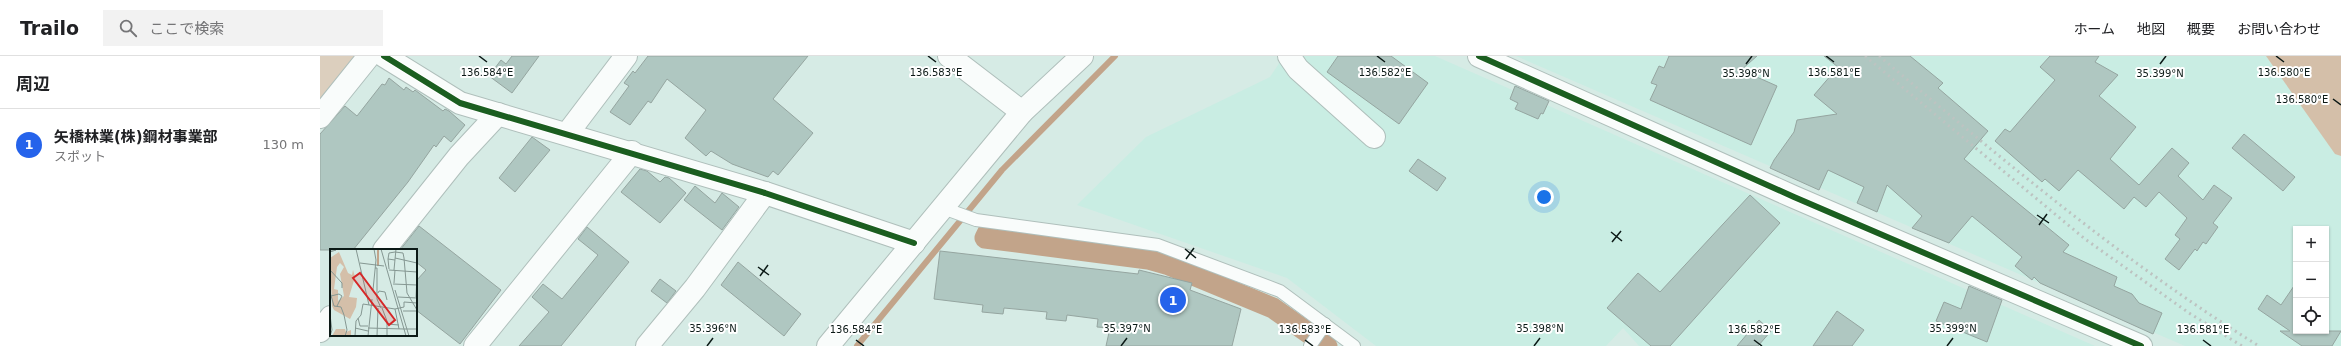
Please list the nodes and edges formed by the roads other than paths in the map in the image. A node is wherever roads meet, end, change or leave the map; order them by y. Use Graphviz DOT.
graph roads {
  1 [pos="369,56"];
  2 [pos="384,56"];
  3 [pos="626,56"];
  4 [pos="949,56"];
  5 [pos="1082,56"];
  6 [pos="1289,56"];
  7 [pos="1479,56"];
  8 [pos="1022,112"];
  9 [pos="498,114"];
  10 [pos="320,117"];
  11 [pos="567,134"];
  12 [pos="1374,138"];
  13 [pos="632,152"];
  14 [pos="765,193"];
  15 [pos="949,211"];
  16 [pos="914,243"];
  17 [pos="385,249"];
  18 [pos="330,318"];
  19 [pos="1325,324"];
  20 [pos="320,331"];
  21 [pos="475,346"];
  22 [pos="647,346"];
  23 [pos="828,346"];
  24 [pos="1310,346"];
  25 [pos="1354,346"];
  26 [pos="2141,346"];
  1 -- 10 [label="street"];
  2 -- 9 [label="street"];
  3 -- 11 [label="street"];
  4 -- 8 [label="street"];
  5 -- 8 [label="street"];
  6 -- 12 [label="street"];
  7 -- 26 [label="street"];
  8 -- 15 [label="street"];
  9 -- 11 [label="street"];
  9 -- 17 [label="street"];
  11 -- 13 [label="street"];
  13 -- 14 [label="street"];
  13 -- 21 [label="street"];
  14 -- 16 [label="street"];
  14 -- 22 [label="street"];
  15 -- 16 [label="street"];
  15 -- 19 [label="lane"];
  16 -- 23 [label="street"];
  18 -- 20 [label="street"];
  19 -- 24 [label="lane"];
  19 -- 25 [label="lane"];
}
